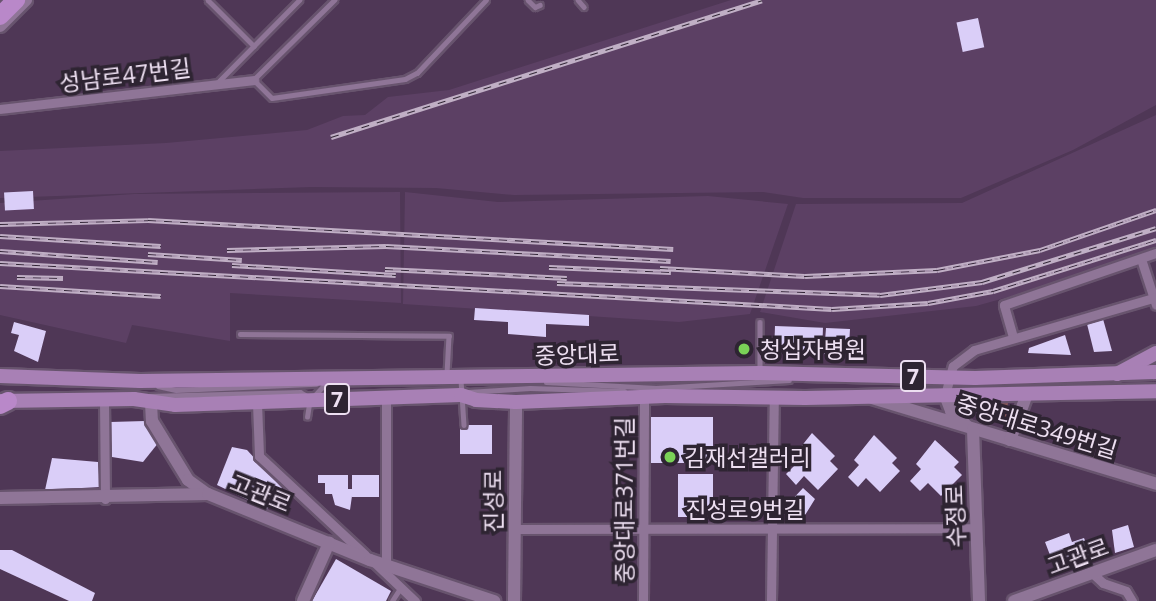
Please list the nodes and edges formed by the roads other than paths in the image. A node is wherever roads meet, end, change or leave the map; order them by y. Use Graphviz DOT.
graph roads {
  1 [pos="16,0"];
  2 [pos="26,0"];
  3 [pos="208,0"];
  4 [pos="299,0"];
  5 [pos="335,0"];
  6 [pos="486,0"];
  7 [pos="528,0"];
  8 [pos="578,0"];
  9 [pos="540,5"];
  10 [pos="584,7"];
  11 [pos="0,16"];
  12 [pos="0,26"];
  13 [pos="254,46"];
  14 [pos="254,80"];
  15 [pos="216,83"];
  16 [pos="0,109"];
  17 [pos="1156,253"];
  18 [pos="1141,258"];
  19 [pos="1155,300"];
  20 [pos="760,322"];
  21 [pos="240,334"];
  22 [pos="1013,337"];
  23 [pos="1156,354"];
  24 [pos="760,373"];
  25 [pos="1116,374"];
  26 [pos="825,375"];
  27 [pos="0,376"];
  28 [pos="454,376"];
  29 [pos="946,377"];
  30 [pos="329,378"];
  31 [pos="524,379"];
  32 [pos="1153,383"];
  33 [pos="1027,394"];
  34 [pos="461,395"];
  35 [pos="945,395"];
  36 [pos="665,396"];
  37 [pos="865,397"];
  38 [pos="386,398"];
  39 [pos="774,398"];
  40 [pos="134,399"];
  41 [pos="312,399"];
  42 [pos="644,399"];
  43 [pos="104,401"];
  44 [pos="3,402"];
  45 [pos="516,402"];
  46 [pos="152,403"];
  47 [pos="257,404"];
  48 [pos="307,417"];
  49 [pos="464,425"];
  50 [pos="973,429"];
  51 [pos="1010,440"];
  52 [pos="1156,484"];
  53 [pos="208,494"];
  54 [pos="0,498"];
  55 [pos="105,499"];
  56 [pos="642,528"];
  57 [pos="772,528"];
  58 [pos="976,528"];
  59 [pos="514,529"];
  60 [pos="329,543"];
  61 [pos="1156,550"];
  62 [pos="370,560"];
  63 [pos="386,565"];
  64 [pos="1093,573"];
  65 [pos="401,587"];
  66 [pos="303,601"];
  67 [pos="392,601"];
  68 [pos="415,601"];
  69 [pos="494,601"];
  70 [pos="514,601"];
  71 [pos="643,601"];
  72 [pos="771,601"];
  73 [pos="979,601"];
  74 [pos="1014,601"];
  75 [pos="1132,601"];
  1 -- 11 [label="highway"];
  2 -- 12 [label="street"];
  3 -- 13 [label="lane"];
  4 -- 13 [label="lane"];
  5 -- 14 [label="lane"];
  6 -- 14 [label="lane"];
  7 -- 9 [label="lane"];
  8 -- 10 [label="lane"];
  13 -- 15 [label="lane"];
  14 -- 15 [label="street, 성남로47번길"];
  15 -- 16 [label="street, 성남로47번길"];
  17 -- 18 [label="street"];
  18 -- 19 [label="street"];
  18 -- 22 [label="street"];
  19 -- 22 [label="street"];
  20 -- 24 [label="lane"];
  21 -- 28 [label="lane"];
  22 -- 29 [label="street"];
  23 -- 25 [label="main road"];
  24 -- 26 [label="main road, 중앙대로 / 7"];
  24 -- 31 [label="main road, 중앙대로 / 7"];
  25 -- 29 [label="main road, 중앙대로 / 7"];
  25 -- 32 [label="main road, 중앙대로 / 7"];
  26 -- 29 [label="main road, 중앙대로 / 7"];
  26 -- 31 [label="lane"];
  27 -- 30 [label="main road, 중앙대로 / 7"];
  28 -- 30 [label="main road, 중앙대로 / 7"];
  28 -- 31 [label="main road, 중앙대로 / 7"];
  28 -- 34 [label="lane"];
  29 -- 35 [label="street"];
  30 -- 41 [label="lane"];
  32 -- 33 [label="main road, 중앙대로 / 7"];
  33 -- 35 [label="main road, 중앙대로 / 7"];
  33 -- 51 [label="street"];
  34 -- 36 [label="lane"];
  34 -- 38 [label="main road, 중앙대로 / 7"];
  34 -- 45 [label="main road, 중앙대로 / 7"];
  34 -- 49 [label="lane"];
  35 -- 37 [label="main road, 중앙대로 / 7"];
  35 -- 50 [label="street"];
  36 -- 39 [label="main road, 중앙대로 / 7"];
  36 -- 42 [label="main road, 중앙대로 / 7"];
  37 -- 39 [label="main road, 중앙대로 / 7"];
  37 -- 50 [label="street, 중앙대로349번길"];
  38 -- 41 [label="main road, 중앙대로 / 7"];
  38 -- 63 [label="street"];
  39 -- 57 [label="street"];
  40 -- 41 [label="lane"];
  40 -- 43 [label="main road, 중앙대로 / 7"];
  40 -- 46 [label="main road, 중앙대로 / 7"];
  41 -- 47 [label="main road, 중앙대로 / 7"];
  41 -- 48 [label="lane"];
  42 -- 45 [label="main road, 중앙대로 / 7"];
  42 -- 56 [label="street, 중앙대로371번길"];
  43 -- 44 [label="main road, 중앙대로 / 7"];
  43 -- 55 [label="street"];
  45 -- 59 [label="street, 진성로"];
  46 -- 47 [label="main road, 중앙대로 / 7"];
  46 -- 53 [label="street"];
  47 -- 62 [label="street"];
  50 -- 51 [label="street, 중앙대로349번길"];
  50 -- 58 [label="street, 수정로"];
  51 -- 52 [label="street, 중앙대로349번길"];
  53 -- 55 [label="street, 고관로"];
  53 -- 60 [label="street, 고관로"];
  54 -- 55 [label="street, 고관로"];
  56 -- 57 [label="street, 진성로9번길"];
  56 -- 59 [label="street, 진성로9번길"];
  56 -- 71 [label="street, 중앙대로371번길"];
  57 -- 58 [label="street, 진성로9번길"];
  57 -- 72 [label="street"];
  58 -- 73 [label="street, 수정로"];
  59 -- 70 [label="street, 진성로"];
  60 -- 62 [label="street, 고관로"];
  60 -- 66 [label="street"];
  61 -- 64 [label="street, 고관로"];
  62 -- 63 [label="street, 고관로"];
  62 -- 65 [label="street"];
  63 -- 69 [label="street, 고관로"];
  64 -- 74 [label="street, 고관로"];
  64 -- 75 [label="street"];
  65 -- 67 [label="lane"];
  65 -- 68 [label="street"];
}
